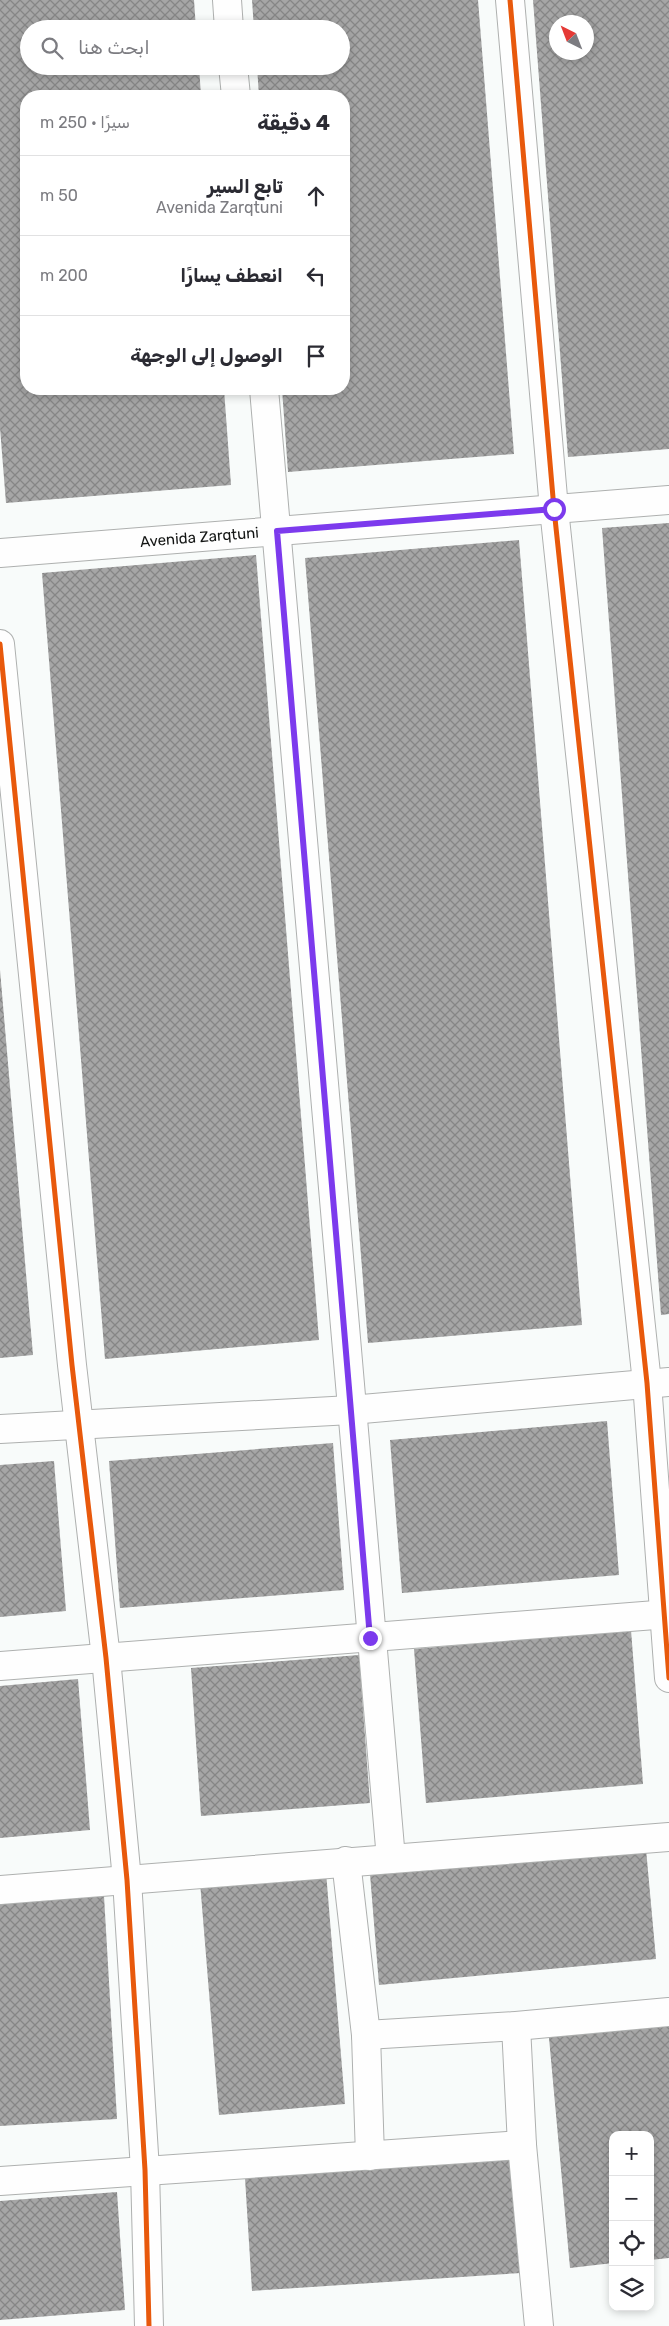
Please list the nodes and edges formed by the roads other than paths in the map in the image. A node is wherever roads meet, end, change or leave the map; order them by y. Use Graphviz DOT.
graph roads {
  1 [pos="226,0"];
  2 [pos="510,0"];
  3 [pos="228,20"];
  4 [pos="234,75"];
  5 [pos="235,90"];
  6 [pos="265,395"];
  7 [pos="669,500"];
  8 [pos="554,509"];
  9 [pos="277,531"];
  10 [pos="0,553"];
  11 [pos="0,644"];
  12 [pos="658,1383"];
  13 [pos="351,1410"];
  14 [pos="80,1425"];
  15 [pos="0,1429"];
  16 [pos="666,1615"];
  17 [pos="370,1638"];
  18 [pos="106,1658"];
  19 [pos="0,1666"];
  20 [pos="669,1678"];
  21 [pos="669,1837"];
  22 [pos="391,1859"];
  23 [pos="346,1861"];
  24 [pos="127,1880"];
  25 [pos="0,1890"];
  26 [pos="669,2012"];
  27 [pos="516,2026"];
  28 [pos="366,2035"];
  29 [pos="522,2145"];
  30 [pos="370,2156"];
  31 [pos="145,2170"];
  32 [pos="0,2181"];
  33 [pos="148,2326"];
  34 [pos="539,2326"];
  1 -- 3 [label="street"];
  2 -- 8 [label="street"];
  4 -- 5 [label="street"];
  6 -- 9 [label="street"];
  7 -- 8 [label="street, Avenida Zarqtuni"];
  8 -- 9 [label="street, Avenida Zarqtuni"];
  8 -- 12 [label="street"];
  9 -- 10 [label="street, Avenida Zarqtuni"];
  9 -- 13 [label="street"];
  11 -- 14 [label="street"];
  12 -- 13 [label="street"];
  12 -- 16 [label="street"];
  13 -- 14 [label="street"];
  13 -- 17 [label="street"];
  14 -- 15 [label="street"];
  14 -- 18 [label="street"];
  16 -- 17 [label="street"];
  16 -- 20 [label="street"];
  17 -- 18 [label="street"];
  17 -- 22 [label="street"];
  18 -- 19 [label="street"];
  18 -- 24 [label="street"];
  21 -- 22 [label="street"];
  22 -- 23 [label="street"];
  23 -- 24 [label="street"];
  23 -- 28 [label="street"];
  24 -- 25 [label="street"];
  24 -- 31 [label="street"];
  26 -- 27 [label="street"];
  27 -- 28 [label="street"];
  27 -- 29 [label="street"];
  28 -- 30 [label="street"];
  29 -- 30 [label="street"];
  29 -- 34 [label="street"];
  30 -- 31 [label="street"];
  31 -- 32 [label="street"];
  31 -- 33 [label="street"];
}
